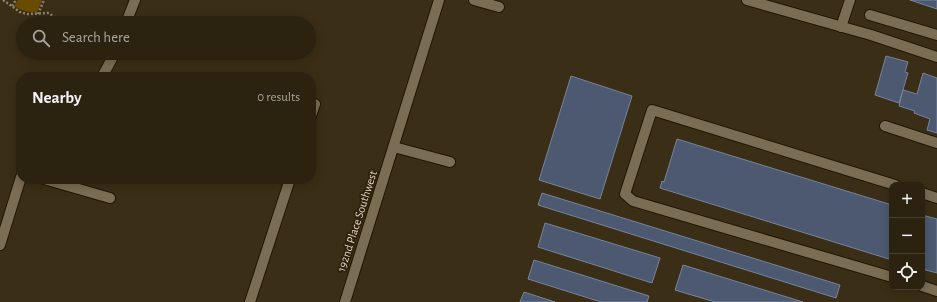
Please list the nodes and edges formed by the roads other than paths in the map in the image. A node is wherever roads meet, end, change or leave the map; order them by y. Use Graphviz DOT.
graph roads {
  1 [pos="135,0"];
  2 [pos="439,0"];
  3 [pos="474,0"];
  4 [pos="747,0"];
  5 [pos="850,0"];
  6 [pos="499,7"];
  7 [pos="870,15"];
  8 [pos="129,16"];
  9 [pos="841,27"];
  10 [pos="937,35"];
  11 [pos="937,56"];
  12 [pos="111,60"];
  13 [pos="105,72"];
  14 [pos="885,126"];
  15 [pos="937,143"];
  16 [pos="394,147"];
  17 [pos="450,162"];
  18 [pos="889,183"];
  19 [pos="19,184"];
  20 [pos="61,184"];
  21 [pos="288,184"];
  22 [pos="925,194"];
  23 [pos="110,198"];
  24 [pos="937,198"];
  25 [pos="0,245"];
  26 [pos="889,276"];
  27 [pos="925,287"];
  28 [pos="937,291"];
  29 [pos="250,302"];
  30 [pos="346,302"];
  1 -- 8 [label="street"];
  2 -- 16 [label="street, 192nd Place Southwest"];
  3 -- 6 [label="street"];
  4 -- 9 [label="street"];
  5 -- 9 [label="street"];
  7 -- 10 [label="street"];
  9 -- 11 [label="street"];
  12 -- 13 [label="street"];
  14 -- 15 [label="street"];
  16 -- 17 [label="street"];
  16 -- 30 [label="street, 192nd Place Southwest"];
  18 -- 26 [label="street"];
  19 -- 25 [label="street"];
  20 -- 23 [label="street"];
  21 -- 29 [label="street"];
  22 -- 24 [label="street"];
  27 -- 28 [label="street"];
}
